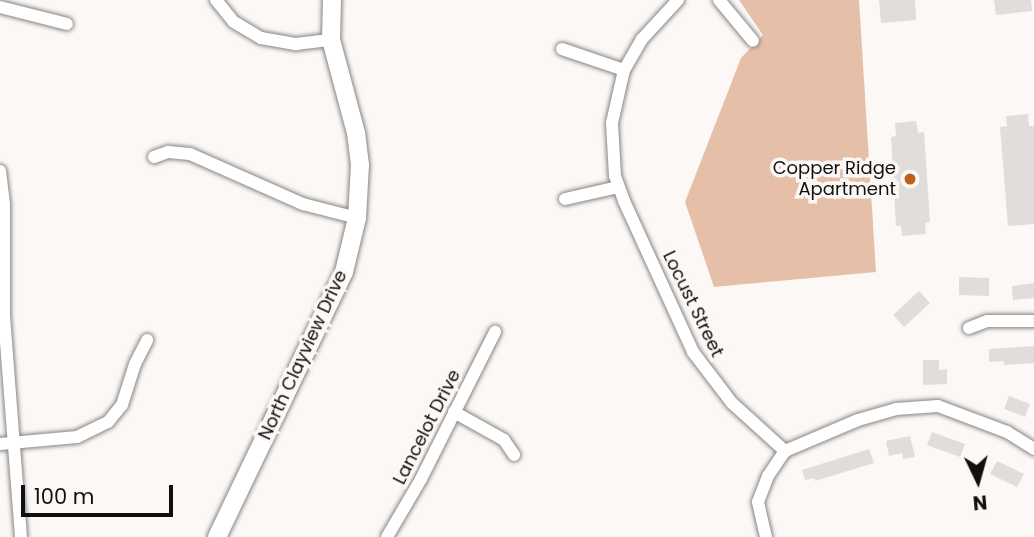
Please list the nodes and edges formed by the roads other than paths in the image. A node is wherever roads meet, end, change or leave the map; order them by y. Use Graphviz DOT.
graph roads {
  1 [pos="216,0"];
  2 [pos="332,0"];
  3 [pos="678,0"];
  4 [pos="719,0"];
  5 [pos="0,7"];
  6 [pos="67,24"];
  7 [pos="331,40"];
  8 [pos="753,41"];
  9 [pos="562,49"];
  10 [pos="624,70"];
  11 [pos="154,157"];
  12 [pos="0,171"];
  13 [pos="618,187"];
  14 [pos="565,199"];
  15 [pos="357,218"];
  16 [pos="1034,321"];
  17 [pos="969,328"];
  18 [pos="495,332"];
  19 [pos="147,340"];
  20 [pos="454,412"];
  21 [pos="7,443"];
  22 [pos="1034,449"];
  23 [pos="786,451"];
  24 [pos="514,455"];
  25 [pos="21,537"];
  26 [pos="217,537"];
  27 [pos="387,537"];
  28 [pos="766,537"];
  1 -- 7 [label="street"];
  2 -- 7 [label="street, North Clayview Drive"];
  3 -- 10 [label="street, Locust Street"];
  4 -- 8 [label="street"];
  5 -- 6 [label="street"];
  7 -- 15 [label="street, North Clayview Drive"];
  9 -- 10 [label="street"];
  10 -- 13 [label="street, Locust Street"];
  11 -- 15 [label="street"];
  12 -- 21 [label="street"];
  13 -- 14 [label="street"];
  13 -- 23 [label="street, Locust Street"];
  15 -- 26 [label="street, North Clayview Drive"];
  16 -- 17 [label="street"];
  18 -- 20 [label="street, Lancelot Drive"];
  19 -- 21 [label="street"];
  20 -- 24 [label="street"];
  20 -- 27 [label="street, Lancelot Drive"];
  21 -- 25 [label="street"];
  22 -- 23 [label="street"];
  23 -- 28 [label="street"];
}
